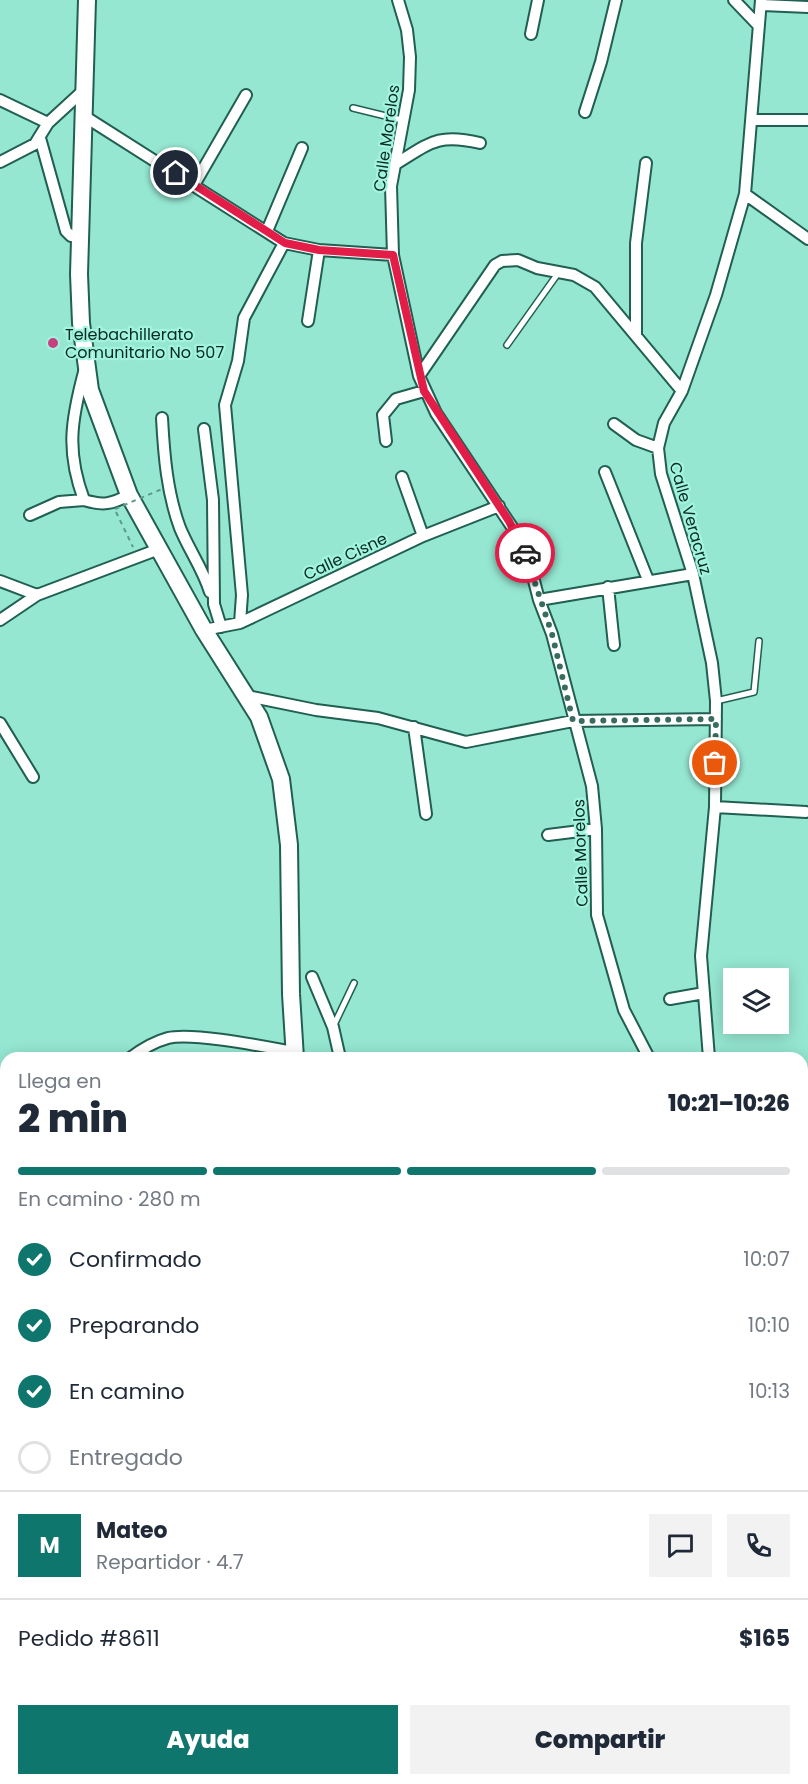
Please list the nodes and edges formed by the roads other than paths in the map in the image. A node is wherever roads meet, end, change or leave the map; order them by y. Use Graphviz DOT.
graph roads {
  1 [pos="87,0"];
  2 [pos="398,0"];
  3 [pos="538,0"];
  4 [pos="616,0"];
  5 [pos="734,0"];
  6 [pos="761,2"];
  7 [pos="808,7"];
  8 [pos="758,26"];
  9 [pos="531,34"];
  10 [pos="85,88"];
  11 [pos="246,95"];
  12 [pos="0,100"];
  13 [pos="353,108"];
  14 [pos="585,112"];
  15 [pos="84,116"];
  16 [pos="402,120"];
  17 [pos="753,120"];
  18 [pos="808,120"];
  19 [pos="48,123"];
  20 [pos="40,138"];
  21 [pos="480,143"];
  22 [pos="302,148"];
  23 [pos="0,162"];
  24 [pos="646,163"];
  25 [pos="394,165"];
  26 [pos="194,185"];
  27 [pos="745,194"];
  28 [pos="267,231"];
  29 [pos="80,237"];
  30 [pos="808,239"];
  31 [pos="285,243"];
  32 [pos="319,250"];
  33 [pos="393,255"];
  34 [pos="559,272"];
  35 [pos="308,321"];
  36 [pos="636,334"];
  37 [pos="507,345"];
  38 [pos="86,366"];
  39 [pos="419,376"];
  40 [pos="424,391"];
  41 [pos="682,391"];
  42 [pos="162,418"];
  43 [pos="614,424"];
  44 [pos="204,429"];
  45 [pos="386,441"];
  46 [pos="658,448"];
  47 [pos="605,472"];
  48 [pos="402,477"];
  49 [pos="129,495"];
  50 [pos="84,500"];
  51 [pos="499,506"];
  52 [pos="30,515"];
  53 [pos="423,536"];
  54 [pos="159,549"];
  55 [pos="693,574"];
  56 [pos="648,580"];
  57 [pos="0,581"];
  58 [pos="608,587"];
  59 [pos="38,595"];
  60 [pos="539,600"];
  61 [pos="214,603"];
  62 [pos="0,620"];
  63 [pos="240,623"];
  64 [pos="221,627"];
  65 [pos="204,630"];
  66 [pos="759,641"];
  67 [pos="614,645"];
  68 [pos="247,696"];
  69 [pos="716,701"];
  70 [pos="716,719"];
  71 [pos="573,721"];
  72 [pos="0,723"];
  73 [pos="414,727"];
  74 [pos="33,777"];
  75 [pos="715,807"];
  76 [pos="806,812"];
  77 [pos="426,814"];
  78 [pos="596,829"];
  79 [pos="548,836"];
  80 [pos="312,977"];
  81 [pos="354,983"];
  82 [pos="704,993"];
  83 [pos="670,999"];
  84 [pos="333,1027"];
  85 [pos="139,1052"];
  86 [pos="280,1052"];
  87 [pos="295,1052"];
  88 [pos="339,1052"];
  89 [pos="646,1052"];
  90 [pos="709,1052"];
  1 -- 10 [label="main road"];
  2 -- 16 [label="street, Calle Morelos"];
  3 -- 9 [label="street"];
  4 -- 14 [label="street"];
  5 -- 8 [label="street"];
  6 -- 7 [label="street"];
  6 -- 8 [label="street, Calle Veracruz"];
  8 -- 17 [label="street, Calle Veracruz"];
  10 -- 15 [label="main road"];
  10 -- 19 [label="street"];
  11 -- 26 [label="street"];
  12 -- 19 [label="street"];
  13 -- 16 [label="lane"];
  15 -- 26 [label="street"];
  15 -- 29 [label="main road"];
  16 -- 25 [label="street, Calle Morelos"];
  17 -- 18 [label="street"];
  17 -- 27 [label="street, Calle Veracruz"];
  19 -- 20 [label="street"];
  20 -- 23 [label="street"];
  20 -- 29 [label="street"];
  21 -- 25 [label="street"];
  22 -- 28 [label="street"];
  24 -- 36 [label="street"];
  25 -- 33 [label="street, Calle Morelos"];
  26 -- 28 [label="street"];
  27 -- 30 [label="street"];
  27 -- 41 [label="street, Calle Veracruz"];
  28 -- 31 [label="street"];
  29 -- 38 [label="main road"];
  31 -- 32 [label="street"];
  31 -- 63 [label="street"];
  32 -- 33 [label="street"];
  32 -- 35 [label="street"];
  33 -- 39 [label="street, Calle Morelos"];
  34 -- 36 [label="street"];
  34 -- 37 [label="lane"];
  34 -- 39 [label="street"];
  36 -- 41 [label="street"];
  38 -- 49 [label="main road"];
  38 -- 50 [label="street"];
  39 -- 40 [label="street, Calle Morelos"];
  40 -- 45 [label="street"];
  40 -- 51 [label="street, Calle Morelos"];
  41 -- 46 [label="street, Calle Veracruz"];
  42 -- 61 [label="street"];
  43 -- 46 [label="street"];
  44 -- 61 [label="street"];
  46 -- 55 [label="street, Calle Veracruz"];
  47 -- 56 [label="street"];
  48 -- 53 [label="street"];
  49 -- 50 [label="street"];
  49 -- 54 [label="main road"];
  50 -- 52 [label="street"];
  51 -- 53 [label="street, Calle Cisne"];
  51 -- 60 [label="street, Calle Morelos"];
  53 -- 63 [label="street, Calle Cisne"];
  54 -- 59 [label="street"];
  54 -- 65 [label="main road"];
  55 -- 56 [label="street"];
  55 -- 69 [label="street, Calle Veracruz"];
  56 -- 58 [label="street"];
  57 -- 59 [label="street"];
  58 -- 60 [label="street"];
  58 -- 67 [label="street"];
  59 -- 62 [label="street"];
  60 -- 71 [label="street, Calle Morelos"];
  61 -- 64 [label="street"];
  63 -- 64 [label="street, Calle Cisne"];
  64 -- 65 [label="street, Calle Cisne"];
  65 -- 68 [label="main road"];
  66 -- 69 [label="lane"];
  68 -- 73 [label="street"];
  68 -- 87 [label="main road"];
  69 -- 70 [label="street, Calle Veracruz"];
  70 -- 71 [label="street"];
  70 -- 75 [label="street, Calle Veracruz"];
  71 -- 73 [label="street"];
  71 -- 78 [label="street, Calle Morelos"];
  72 -- 74 [label="street"];
  73 -- 77 [label="street"];
  75 -- 76 [label="street"];
  75 -- 82 [label="street, Calle Veracruz"];
  78 -- 79 [label="street"];
  78 -- 89 [label="street, Calle Morelos"];
  80 -- 84 [label="street"];
  81 -- 84 [label="lane"];
  82 -- 83 [label="street"];
  82 -- 90 [label="street, Calle Veracruz"];
  84 -- 88 [label="street"];
  85 -- 86 [label="street"];
}
